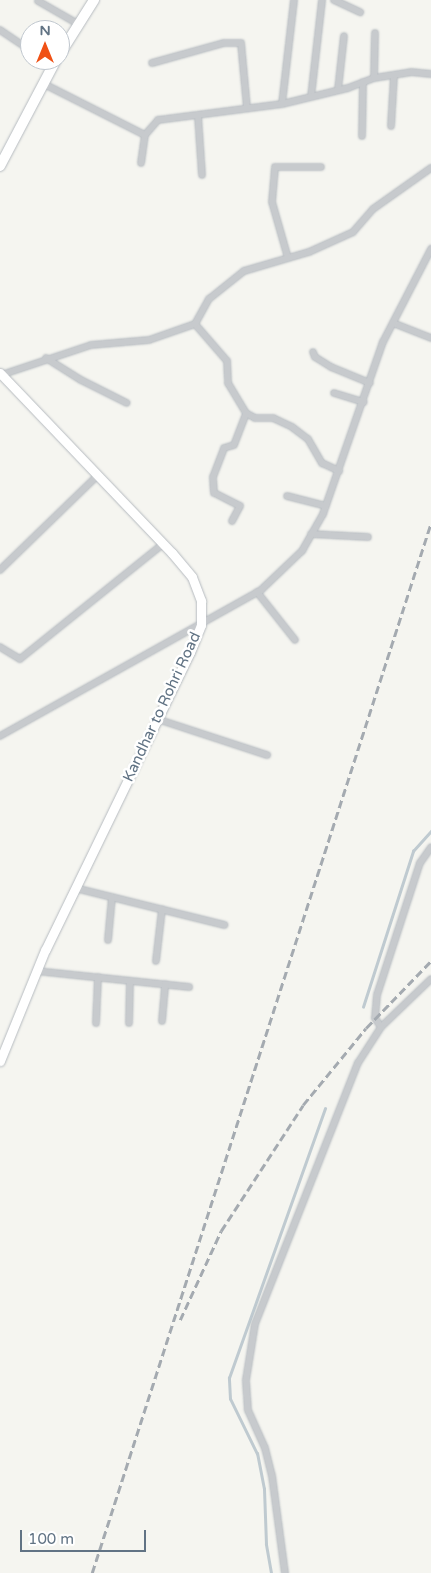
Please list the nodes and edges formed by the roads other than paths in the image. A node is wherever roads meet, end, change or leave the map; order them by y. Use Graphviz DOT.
graph roads {
  1 [pos="94,0"];
  2 [pos="294,0"];
  3 [pos="322,0"];
  4 [pos="334,0"];
  5 [pos="38,1"];
  6 [pos="360,12"];
  7 [pos="78,24"];
  8 [pos="0,30"];
  9 [pos="375,33"];
  10 [pos="344,36"];
  11 [pos="70,37"];
  12 [pos="20,43"];
  13 [pos="152,63"];
  14 [pos="49,70"];
  15 [pos="431,74"];
  16 [pos="394,75"];
  17 [pos="374,78"];
  18 [pos="363,82"];
  19 [pos="44,84"];
  20 [pos="338,90"];
  21 [pos="311,97"];
  22 [pos="282,104"];
  23 [pos="246,108"];
  24 [pos="198,116"];
  25 [pos="391,126"];
  26 [pos="145,135"];
  27 [pos="362,136"];
  28 [pos="141,163"];
  29 [pos="0,166"];
  30 [pos="321,166"];
  31 [pos="431,168"];
  32 [pos="202,175"];
  33 [pos="431,249"];
  34 [pos="288,258"];
  35 [pos="393,323"];
  36 [pos="195,324"];
  37 [pos="431,338"];
  38 [pos="313,352"];
  39 [pos="46,358"];
  40 [pos="1,374"];
  41 [pos="370,383"];
  42 [pos="334,393"];
  43 [pos="364,402"];
  44 [pos="127,403"];
  45 [pos="246,413"];
  46 [pos="339,471"];
  47 [pos="98,475"];
  48 [pos="287,496"];
  49 [pos="326,506"];
  50 [pos="232,521"];
  51 [pos="311,534"];
  52 [pos="368,537"];
  53 [pos="163,544"];
  54 [pos="0,570"];
  55 [pos="257,592"];
  56 [pos="201,625"];
  57 [pos="295,640"];
  58 [pos="0,647"];
  59 [pos="157,719"];
  60 [pos="0,736"];
  61 [pos="267,755"];
  62 [pos="431,847"];
  63 [pos="75,888"];
  64 [pos="112,897"];
  65 [pos="162,909"];
  66 [pos="225,925"];
  67 [pos="108,940"];
  68 [pos="156,961"];
  69 [pos="36,971"];
  70 [pos="98,977"];
  71 [pos="431,979"];
  72 [pos="130,981"];
  73 [pos="165,984"];
  74 [pos="189,987"];
  75 [pos="162,1021"];
  76 [pos="129,1022"];
  77 [pos="96,1023"];
  78 [pos="381,1028"];
  79 [pos="0,1061"];
  80 [pos="285,1573"];
  1 -- 7 [label="main road"];
  2 -- 22 [label="street"];
  3 -- 21 [label="street"];
  4 -- 6 [label="street"];
  5 -- 7 [label="street"];
  7 -- 11 [label="main road"];
  8 -- 12 [label="street"];
  9 -- 17 [label="street"];
  10 -- 20 [label="street"];
  13 -- 23 [label="street"];
  14 -- 19 [label="main road"];
  15 -- 16 [label="street"];
  16 -- 17 [label="street"];
  16 -- 25 [label="street"];
  17 -- 18 [label="street"];
  18 -- 20 [label="street"];
  18 -- 27 [label="street"];
  19 -- 26 [label="street"];
  19 -- 29 [label="main road"];
  20 -- 21 [label="street"];
  21 -- 22 [label="street"];
  22 -- 23 [label="street"];
  23 -- 24 [label="street"];
  24 -- 26 [label="street"];
  24 -- 32 [label="street"];
  26 -- 28 [label="street"];
  30 -- 34 [label="street"];
  31 -- 34 [label="street"];
  33 -- 35 [label="street"];
  34 -- 36 [label="street"];
  35 -- 37 [label="street"];
  35 -- 41 [label="street"];
  36 -- 39 [label="street"];
  36 -- 45 [label="street"];
  38 -- 41 [label="street"];
  39 -- 40 [label="street"];
  39 -- 44 [label="street"];
  40 -- 47 [label="street, Kandhar to Rohri Road"];
  41 -- 43 [label="street"];
  42 -- 43 [label="street"];
  43 -- 46 [label="street"];
  45 -- 46 [label="street"];
  45 -- 50 [label="street"];
  46 -- 49 [label="street"];
  47 -- 53 [label="street, Kandhar to Rohri Road"];
  47 -- 54 [label="street"];
  48 -- 49 [label="street"];
  49 -- 51 [label="street"];
  51 -- 52 [label="street"];
  51 -- 55 [label="street"];
  53 -- 56 [label="street, Kandhar to Rohri Road"];
  53 -- 58 [label="street"];
  55 -- 56 [label="street"];
  55 -- 57 [label="street"];
  56 -- 59 [label="street, Kandhar to Rohri Road"];
  56 -- 60 [label="street"];
  59 -- 61 [label="street"];
  59 -- 63 [label="street, Kandhar to Rohri Road"];
  62 -- 78 [label="street"];
  63 -- 64 [label="street"];
  63 -- 69 [label="street, Kandhar to Rohri Road"];
  64 -- 65 [label="street"];
  64 -- 67 [label="street"];
  65 -- 66 [label="street"];
  65 -- 68 [label="street"];
  69 -- 70 [label="street"];
  69 -- 79 [label="street, Kandhar to Rohri Road"];
  70 -- 72 [label="street"];
  70 -- 77 [label="street"];
  71 -- 78 [label="street"];
  72 -- 73 [label="street"];
  72 -- 76 [label="street"];
  73 -- 74 [label="street"];
  73 -- 75 [label="street"];
  78 -- 80 [label="street"];
}
